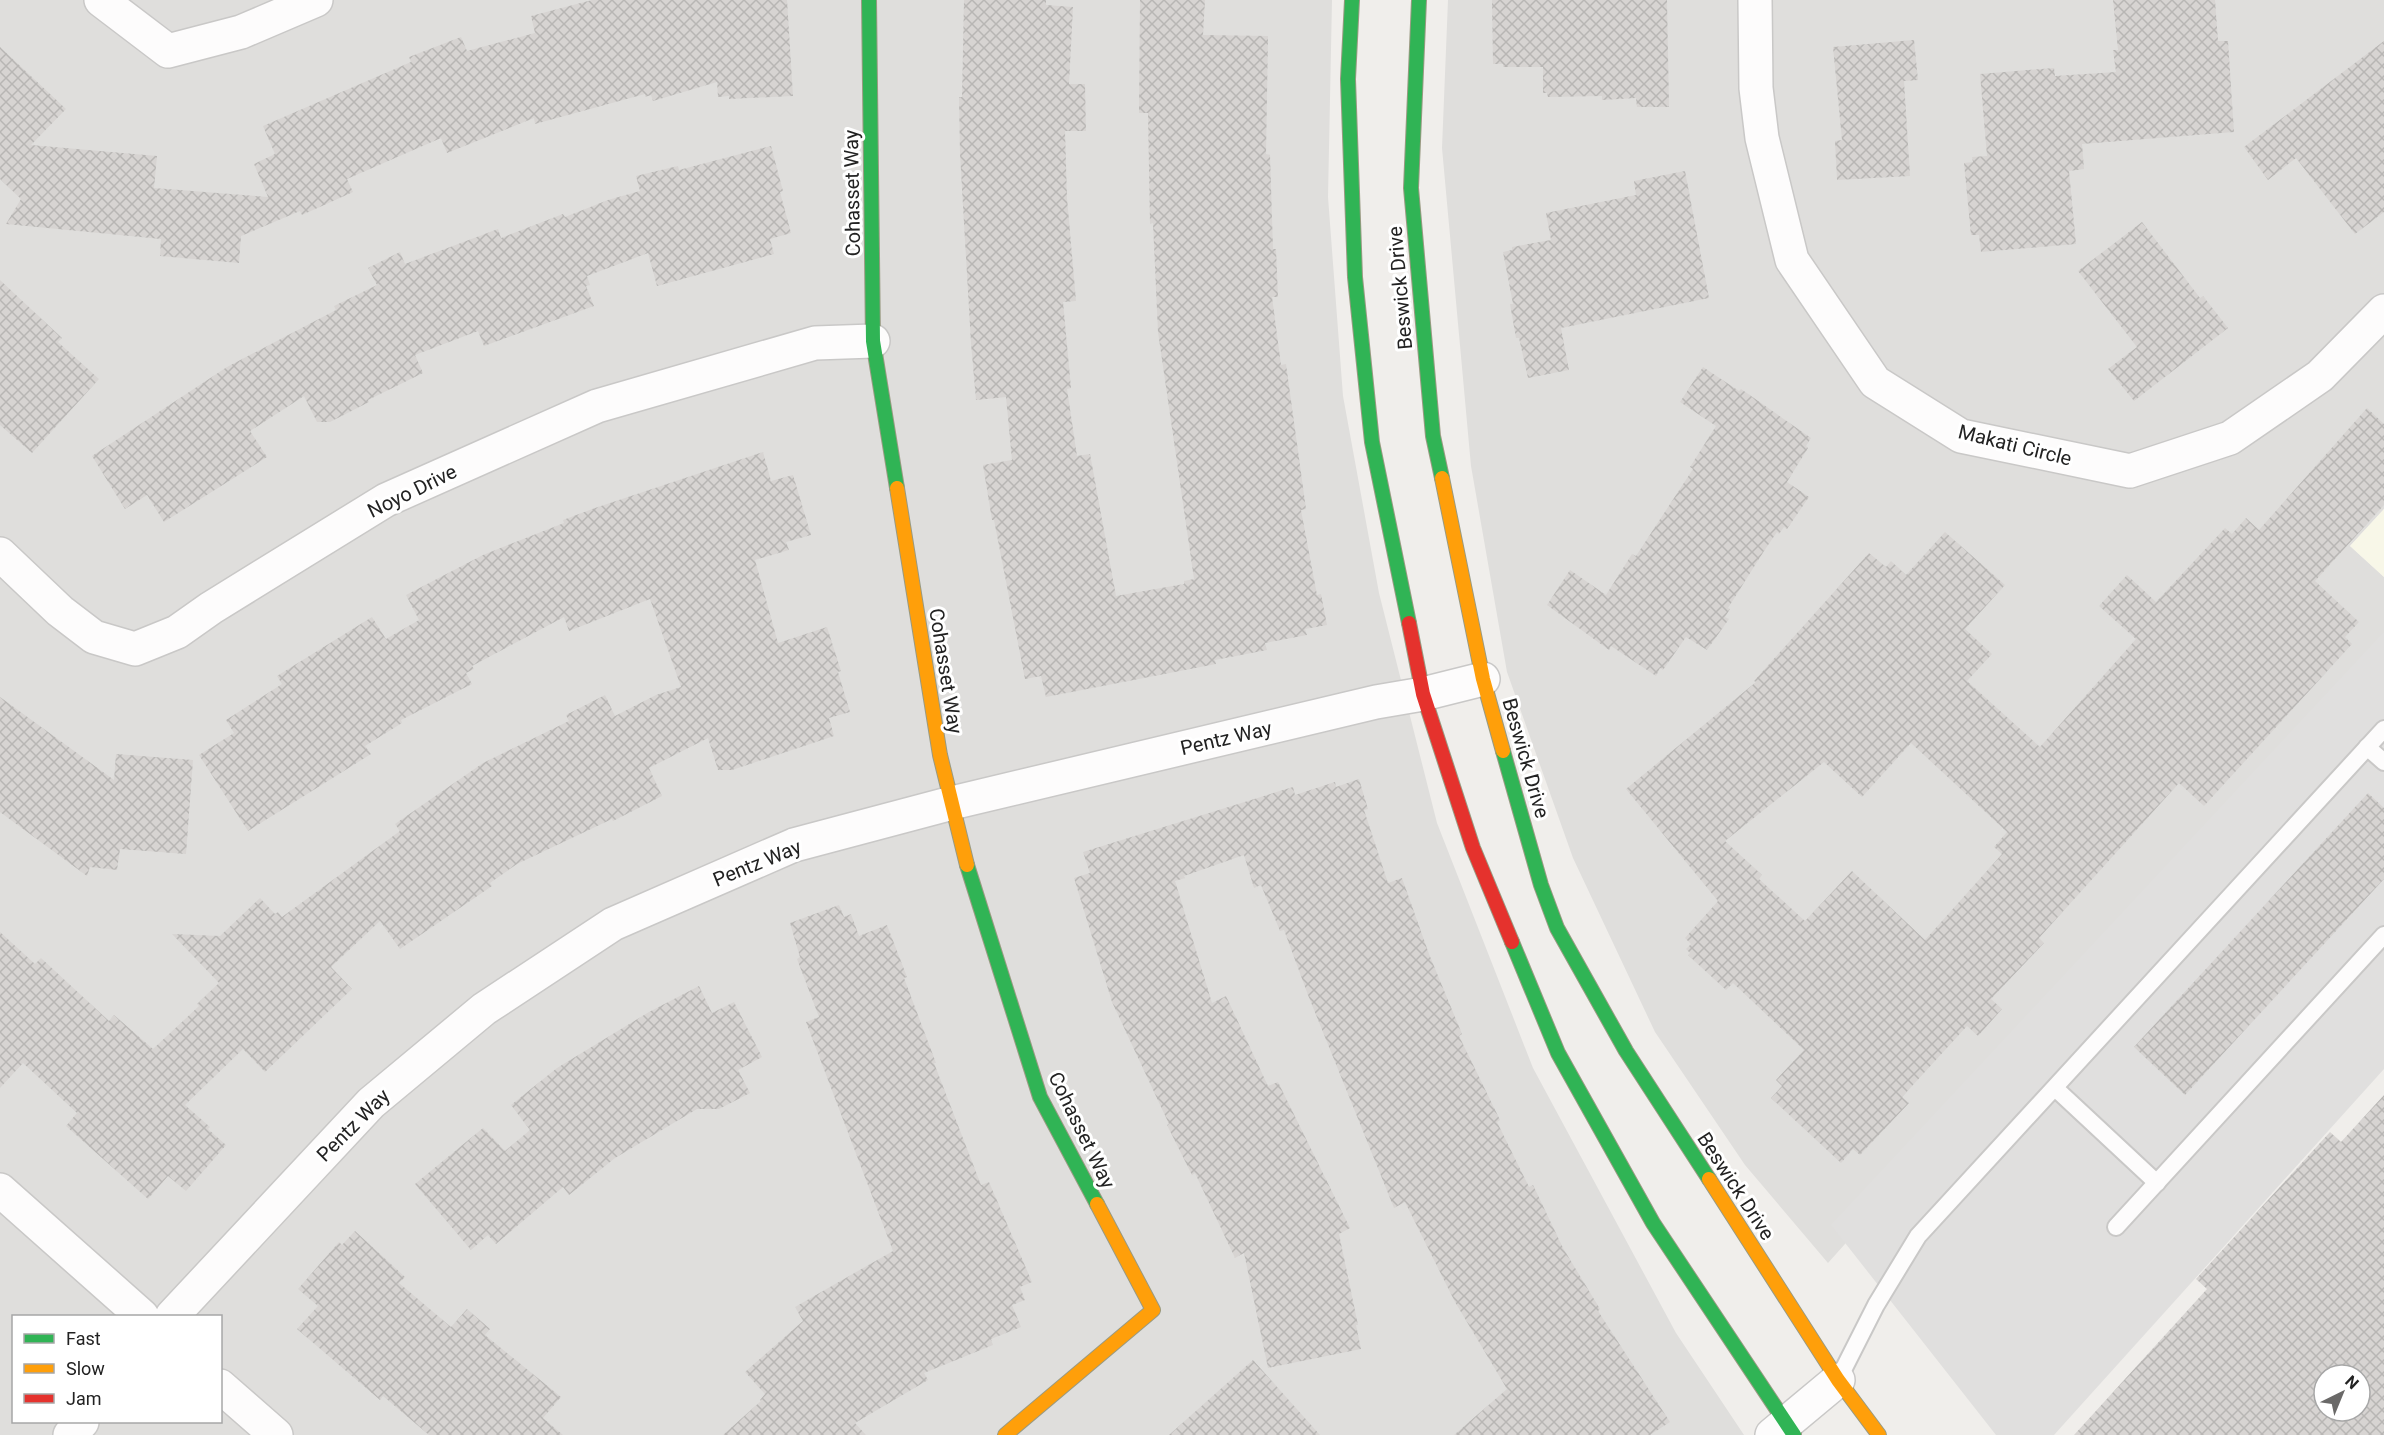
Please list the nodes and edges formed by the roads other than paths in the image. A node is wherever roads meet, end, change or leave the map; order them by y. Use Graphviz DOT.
graph roads {
  1 [pos="101,0"];
  2 [pos="316,0"];
  3 [pos="869,0"];
  4 [pos="1352,0"];
  5 [pos="1419,0"];
  6 [pos="1755,0"];
  7 [pos="2384,311"];
  8 [pos="873,341"];
  9 [pos="0,554"];
  10 [pos="1483,679"];
  11 [pos="1424,694"];
  12 [pos="2384,729"];
  13 [pos="2367,747"];
  14 [pos="2384,762"];
  15 [pos="952,803"];
  16 [pos="2384,935"];
  17 [pos="2055,1088"];
  18 [pos="2157,1183"];
  19 [pos="0,1191"];
  20 [pos="2116,1227"];
  21 [pos="140,1315"];
  22 [pos="174,1315"];
  23 [pos="1838,1380"];
  24 [pos="222,1388"];
  25 [pos="81,1423"];
  26 [pos="1784,1432"];
  27 [pos="70,1435"];
  28 [pos="276,1435"];
  29 [pos="1005,1435"];
  30 [pos="1879,1435"];
  1 -- 2 [label="street"];
  3 -- 8 [label="street, Cohasset Way"];
  4 -- 11 [label="street"];
  5 -- 10 [label="street, Beswick Drive"];
  6 -- 7 [label="street, Makati Circle"];
  8 -- 9 [label="street, Noyo Drive"];
  8 -- 15 [label="street, Cohasset Way"];
  10 -- 11 [label="street, Pentz Way"];
  10 -- 23 [label="street, Beswick Drive"];
  11 -- 15 [label="street, Pentz Way"];
  11 -- 26 [label="street"];
  12 -- 13 [label="lane"];
  13 -- 14 [label="lane"];
  13 -- 17 [label="lane"];
  15 -- 22 [label="street, Pentz Way"];
  15 -- 29 [label="street, Cohasset Way"];
  16 -- 18 [label="lane"];
  17 -- 18 [label="lane"];
  17 -- 23 [label="lane"];
  18 -- 20 [label="lane"];
  19 -- 21 [label="street"];
  23 -- 26 [label="street"];
  23 -- 30 [label="street, Beswick Drive"];
  24 -- 28 [label="street"];
  25 -- 27 [label="street"];
}
